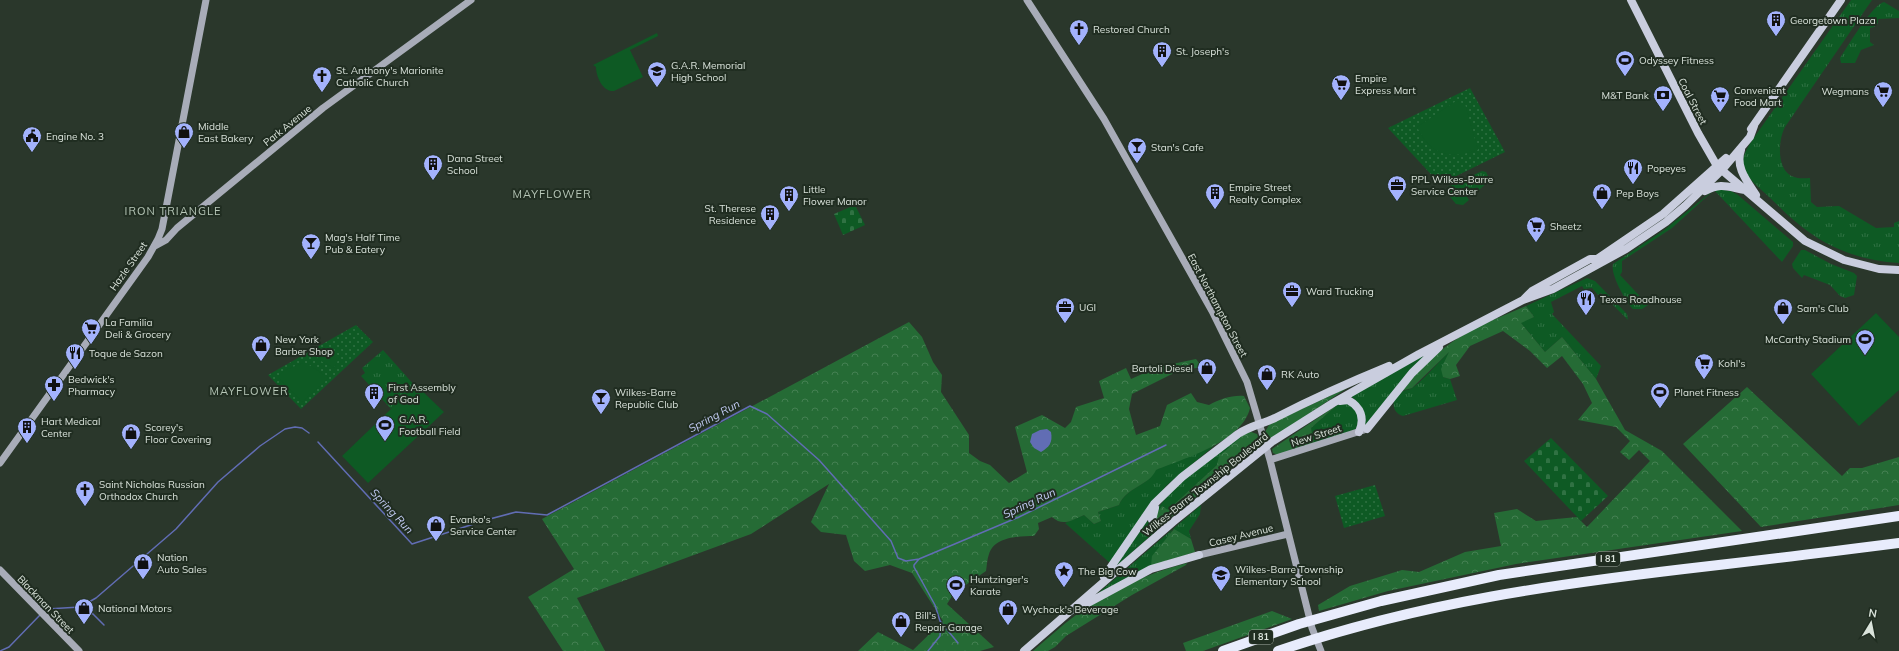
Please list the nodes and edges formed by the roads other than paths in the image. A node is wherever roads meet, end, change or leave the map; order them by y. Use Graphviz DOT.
graph roads {
  1 [pos="206,0"];
  2 [pos="471,0"];
  3 [pos="1027,0"];
  4 [pos="1631,0"];
  5 [pos="1841,0"];
  6 [pos="1754,126"];
  7 [pos="1743,146"];
  8 [pos="1719,168"];
  9 [pos="1745,190"];
  10 [pos="1697,195"];
  11 [pos="1762,204"];
  12 [pos="177,228"];
  13 [pos="161,231"];
  14 [pos="155,247"];
  15 [pos="1899,270"];
  16 [pos="1523,300"];
  17 [pos="1461,333"];
  18 [pos="1419,354"];
  19 [pos="1333,403"];
  20 [pos="1259,424"];
  21 [pos="1363,430"];
  22 [pos="1270,460"];
  23 [pos="0,463"];
  24 [pos="1159,500"];
  25 [pos="1899,516"];
  26 [pos="1173,522"];
  27 [pos="1288,534"];
  28 [pos="1899,543"];
  29 [pos="1199,555"];
  30 [pos="0,570"];
  31 [pos="1098,586"];
  32 [pos="1066,615"];
  33 [pos="79,651"];
  34 [pos="1024,651"];
  35 [pos="1223,651"];
  36 [pos="1278,651"];
  37 [pos="1321,651"];
  1 -- 13 [label="main road, Hazle Street"];
  2 -- 12 [label="main road, Park Avenue"];
  3 -- 20 [label="main road, East Northampton Street"];
  4 -- 8 [label="main road, Coal Street"];
  5 -- 6 [label="main road, Wilkes-Barre Township Boulevard"];
  6 -- 7 [label="main road, Wilkes-Barre Township Boulevard"];
  6 -- 8 [label="main road, Wilkes-Barre Township Boulevard"];
  7 -- 8 [label="main road, Wilkes-Barre Township Boulevard"];
  7 -- 11 [label="main road"];
  8 -- 9 [label="main road, Coal Street"];
  8 -- 10 [label="main road, Wilkes-Barre Township Boulevard"];
  8 -- 16 [label="main road, Wilkes-Barre Township Boulevard"];
  9 -- 10 [label="main road"];
  9 -- 11 [label="main road, Coal Street"];
  10 -- 16 [label="main road, Wilkes-Barre Township Boulevard"];
  11 -- 15 [label="main road, Coal Street"];
  12 -- 13 [label="main road"];
  12 -- 14 [label="main road, Park Avenue"];
  13 -- 14 [label="main road, Hazle Street"];
  14 -- 23 [label="main road, Hazle Street"];
  16 -- 17 [label="main road, Wilkes-Barre Township Boulevard"];
  17 -- 18 [label="main road, Wilkes-Barre Township Boulevard"];
  17 -- 21 [label="main road"];
  18 -- 19 [label="main road, Wilkes-Barre Township Boulevard"];
  18 -- 20 [label="main road"];
  19 -- 21 [label="main road"];
  19 -- 26 [label="main road, Wilkes-Barre Township Boulevard"];
  20 -- 22 [label="main road, East Northampton Street"];
  20 -- 24 [label="main road"];
  21 -- 22 [label="main road, New Street"];
  22 -- 27 [label="main road, East Northampton Street"];
  24 -- 26 [label="main road"];
  24 -- 31 [label="main road"];
  25 -- 35 [label="highway, I 81"];
  26 -- 31 [label="main road, Wilkes-Barre Township Boulevard"];
  27 -- 29 [label="main road, Casey Avenue"];
  27 -- 37 [label="main road, East Northampton Street"];
  28 -- 36 [label="highway, I 81"];
  29 -- 32 [label="main road"];
  30 -- 33 [label="main road, Blackman Street"];
  31 -- 32 [label="main road, Wilkes-Barre Township Boulevard"];
  32 -- 34 [label="main road, Wilkes-Barre Township Boulevard"];
}
